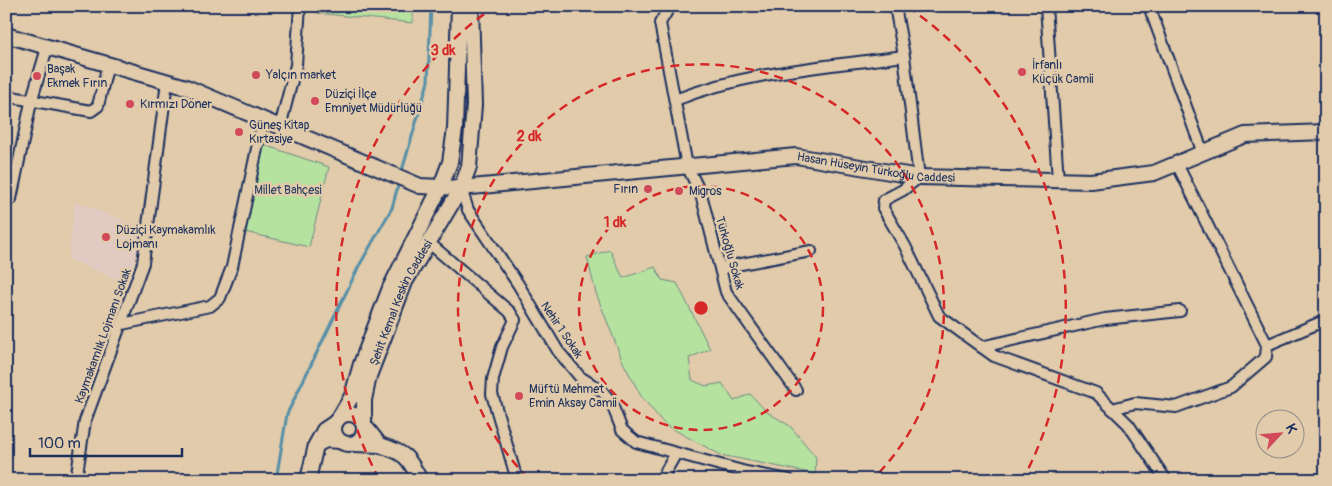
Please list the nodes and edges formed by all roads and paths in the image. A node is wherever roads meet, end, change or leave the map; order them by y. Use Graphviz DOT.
graph roads {
  1 [pos="300,6"];
  2 [pos="459,6"];
  3 [pos="471,6"];
  4 [pos="670,6"];
  5 [pos="895,6"];
  6 [pos="1046,6"];
  7 [pos="1149,6"];
  8 [pos="6,35"];
  9 [pos="47,48"];
  10 [pos="904,56"];
  11 [pos="108,64"];
  12 [pos="167,82"];
  13 [pos="6,96"];
  14 [pos="675,100"];
  15 [pos="31,102"];
  16 [pos="263,120"];
  17 [pos="280,127"];
  18 [pos="1326,132"];
  19 [pos="1203,153"];
  20 [pos="1177,164"];
  21 [pos="687,166"];
  22 [pos="919,176"];
  23 [pos="1058,180"];
  24 [pos="441,186"];
  25 [pos="461,188"];
  26 [pos="6,201"];
  27 [pos="428,242"];
  28 [pos="811,251"];
  29 [pos="720,268"];
  30 [pos="1180,311"];
  31 [pos="1326,320"];
  32 [pos="122,324"];
  33 [pos="1267,345"];
  34 [pos="981,347"];
  35 [pos="796,390"];
  36 [pos="1112,409"];
  37 [pos="338,420"];
  38 [pos="364,424"];
  39 [pos="340,441"];
  40 [pos="354,444"];
  41 [pos="316,445"];
  42 [pos="380,445"];
  43 [pos="676,453"];
  44 [pos="762,477"];
  45 [pos="76,480"];
  46 [pos="308,480"];
  47 [pos="420,480"];
  48 [pos="517,480"];
  49 [pos="661,480"];
  50 [pos="789,480"];
  51 [pos="1166,480"];
  1 -- 17 [label="street"];
  2 -- 24 [label="main road"];
  3 -- 25 [label="main road, Şehit Kemal Keskin Caddesi"];
  4 -- 14 [label="street, Türkoğlu Sokak"];
  5 -- 10 [label="street"];
  6 -- 23 [label="street"];
  7 -- 19 [label="street"];
  8 -- 9 [label="main road"];
  9 -- 11 [label="main road"];
  9 -- 15 [label="street"];
  10 -- 14 [label="street"];
  10 -- 22 [label="street"];
  11 -- 12 [label="main road"];
  11 -- 15 [label="street"];
  12 -- 16 [label="main road"];
  12 -- 32 [label="street, Kaymakamlık Lojmanı Sokak"];
  13 -- 15 [label="street"];
  14 -- 21 [label="street, Türkoğlu Sokak"];
  15 -- 26 [label="street"];
  16 -- 17 [label="main road"];
  16 -- 32 [label="street"];
  17 -- 24 [label="main road, Hasan Hüseyin Türkoğlu Caddesi"];
  18 -- 19 [label="main road, Hasan Hüseyin Türkoğlu Caddesi"];
  19 -- 20 [label="main road, Hasan Hüseyin Türkoğlu Caddesi"];
  20 -- 23 [label="main road, Hasan Hüseyin Türkoğlu Caddesi"];
  20 -- 33 [label="street"];
  21 -- 22 [label="main road, Hasan Hüseyin Türkoğlu Caddesi"];
  21 -- 25 [label="main road, Hasan Hüseyin Türkoğlu Caddesi"];
  21 -- 29 [label="street, Türkoğlu Sokak"];
  22 -- 23 [label="main road, Hasan Hüseyin Türkoğlu Caddesi"];
  22 -- 34 [label="street"];
  24 -- 25 [label="main road, Hasan Hüseyin Türkoğlu Caddesi"];
  24 -- 37 [label="main road"];
  25 -- 27 [label="main road, Şehit Kemal Keskin Caddesi"];
  25 -- 43 [label="street, Nehir 1 Sokak"];
  27 -- 38 [label="main road, Şehit Kemal Keskin Caddesi"];
  27 -- 48 [label="street"];
  28 -- 29 [label="street"];
  29 -- 35 [label="street, Türkoğlu Sokak"];
  30 -- 34 [label="street"];
  31 -- 33 [label="street"];
  32 -- 45 [label="street, Kaymakamlık Lojmanı Sokak"];
  33 -- 36 [label="street"];
  34 -- 36 [label="street"];
  36 -- 51 [label="street"];
  37 -- 38 [label="main road"];
  37 -- 39 [label="main road"];
  37 -- 41 [label="main road"];
  38 -- 40 [label="main road"];
  38 -- 42 [label="main road"];
  39 -- 40 [label="main road"];
  39 -- 41 [label="main road"];
  40 -- 42 [label="main road"];
  41 -- 46 [label="main road"];
  42 -- 47 [label="main road"];
  43 -- 44 [label="street, Nehir 1 Sokak"];
  43 -- 49 [label="street"];
  44 -- 50 [label="street, Nehir 1 Sokak"];
}
